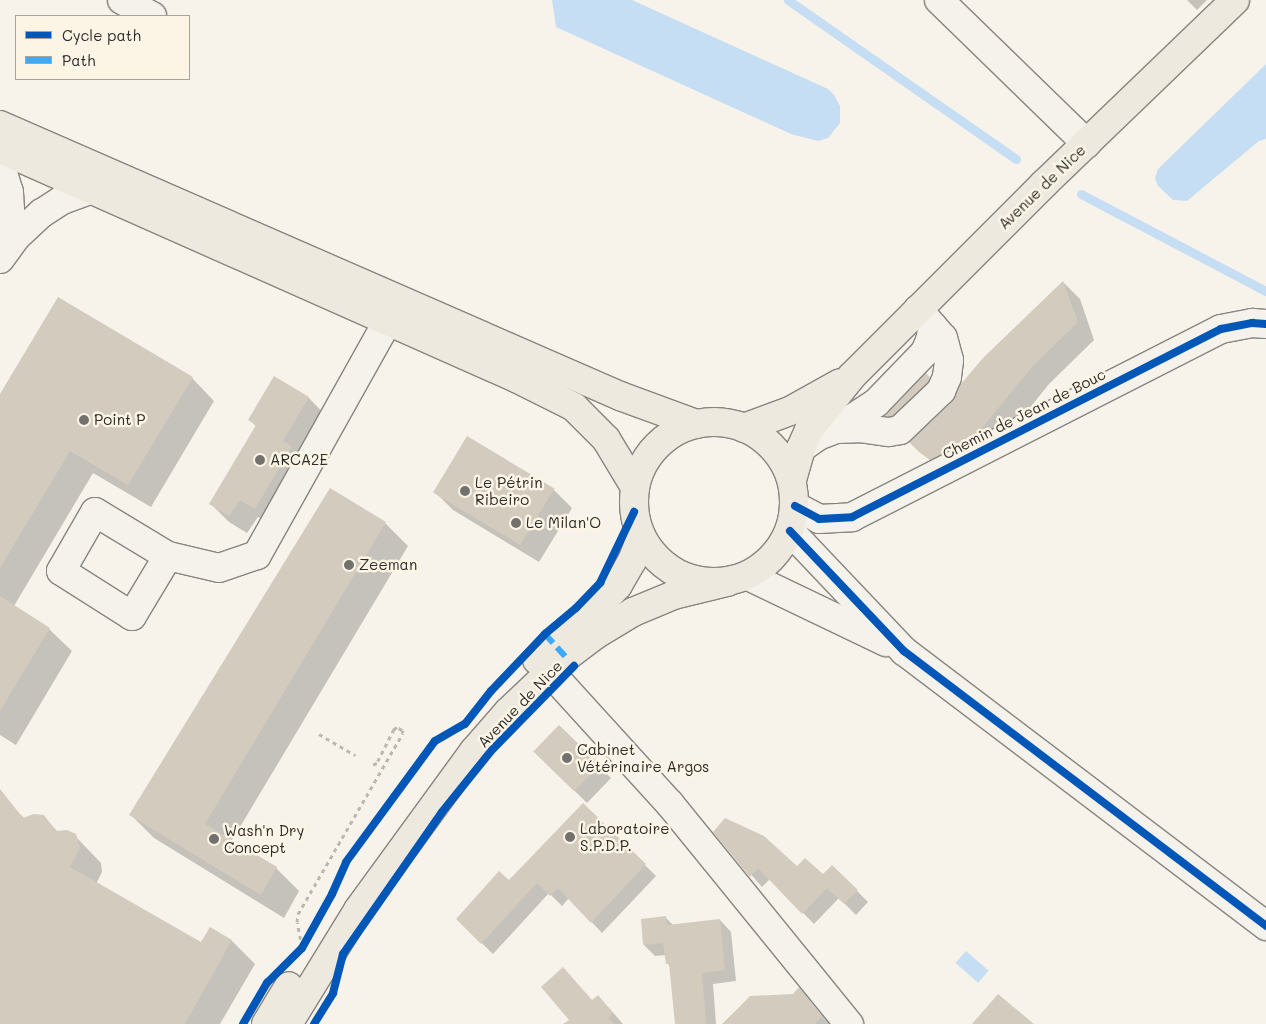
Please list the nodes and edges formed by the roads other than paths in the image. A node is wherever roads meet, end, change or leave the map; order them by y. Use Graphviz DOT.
graph roads {
  1 [pos="122,0"];
  2 [pos="939,0"];
  3 [pos="1235,0"];
  4 [pos="150,15"];
  5 [pos="0,125"];
  6 [pos="1086,144"];
  7 [pos="0,149"];
  8 [pos="0,163"];
  9 [pos="90,190"];
  10 [pos="0,254"];
  11 [pos="0,259"];
  12 [pos="925,318"];
  13 [pos="387,322"];
  14 [pos="1266,324"];
  15 [pos="852,376"];
  16 [pos="696,424"];
  17 [pos="744,428"];
  18 [pos="836,429"];
  19 [pos="801,448"];
  20 [pos="635,487"];
  21 [pos="792,506"];
  22 [pos="641,537"];
  23 [pos="168,556"];
  24 [pos="737,579"];
  25 [pos="904,650"];
  26 [pos="544,664"];
  27 [pos="1266,926"];
  28 [pos="266,1024"];
  29 [pos="288,1024"];
  30 [pos="849,1024"];
  1 -- 4 [label="street"];
  2 -- 6 [label="street"];
  3 -- 6 [label="main road, Avenue de Nice"];
  5 -- 16 [label="main road"];
  6 -- 12 [label="main road, Avenue de Nice"];
  7 -- 9 [label="main road"];
  8 -- 10 [label="street"];
  9 -- 11 [label="street"];
  9 -- 13 [label="main road"];
  12 -- 15 [label="main road, Avenue de Nice"];
  12 -- 18 [label="street"];
  12 -- 18 [label="street"];
  13 -- 20 [label="main road"];
  13 -- 23 [label="street"];
  14 -- 21 [label="street, Chemin de Jean de Bouc"];
  15 -- 17 [label="main road, Avenue de Nice"];
  15 -- 19 [label="main road, Avenue de Nice"];
  16 -- 17 [label="main road"];
  16 -- 20 [label="main road"];
  17 -- 21 [label="main road"];
  18 -- 19 [label="street"];
  19 -- 21 [label="main road, Avenue de Nice"];
  20 -- 22 [label="main road"];
  21 -- 24 [label="main road"];
  21 -- 25 [label="street"];
  22 -- 24 [label="main road"];
  22 -- 26 [label="main road, Avenue de Nice"];
  24 -- 25 [label="street"];
  24 -- 26 [label="main road, Avenue de Nice"];
  25 -- 27 [label="street"];
  26 -- 28 [label="main road, Avenue de Nice"];
  26 -- 29 [label="main road, Avenue de Nice"];
  26 -- 30 [label="street"];
}
